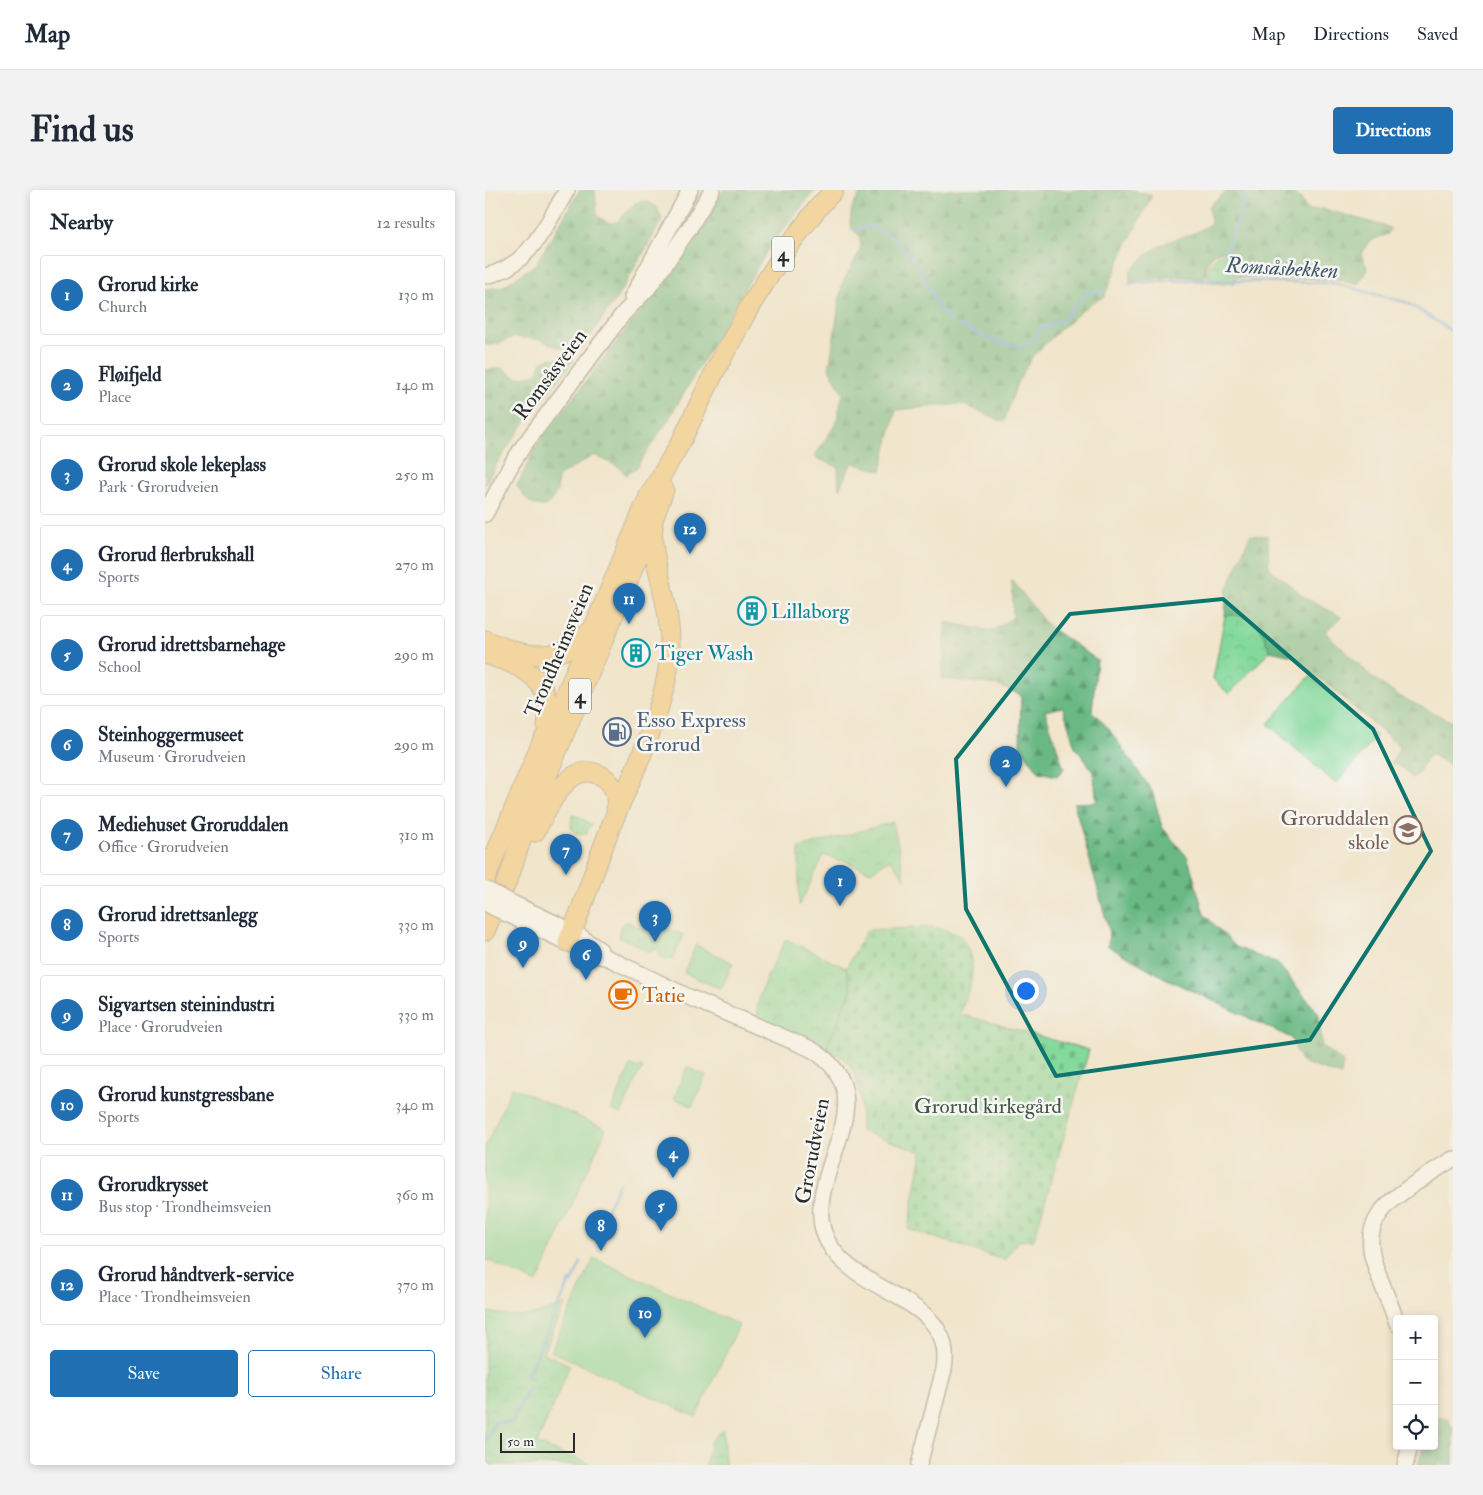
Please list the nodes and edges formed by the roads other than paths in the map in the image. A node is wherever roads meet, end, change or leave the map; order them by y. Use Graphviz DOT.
graph roads {
  1 [pos="567,190"];
  2 [pos="690,190"];
  3 [pos="712,190"];
  4 [pos="834,190"];
  5 [pos="485,276"];
  6 [pos="623,314"];
  7 [pos="681,442"];
  8 [pos="485,514"];
  9 [pos="653,520"];
  10 [pos="593,628"];
  11 [pos="485,640"];
  12 [pos="485,654"];
  13 [pos="541,744"];
  14 [pos="617,814"];
  15 [pos="509,874"];
  16 [pos="485,879"];
  17 [pos="485,889"];
  18 [pos="485,902"];
  19 [pos="509,908"];
  20 [pos="485,931"];
  21 [pos="570,936"];
  22 [pos="1453,1159"];
  23 [pos="1394,1315"];
  24 [pos="1409,1450"];
  25 [pos="919,1465"];
  26 [pos="1405,1465"];
  1 -- 5 [label="street"];
  2 -- 6 [label="street, Romsåsveien"];
  3 -- 6 [label="street, Romsåsveien"];
  4 -- 7 [label="highway, Trondheimsveien / 4"];
  6 -- 8 [label="street, Romsåsveien"];
  7 -- 9 [label="highway, Trondheimsveien / 4"];
  7 -- 10 [label="highway, Trondheimsveien / 4"];
  9 -- 14 [label="highway"];
  9 -- 15 [label="highway, Trondheimsveien / 4"];
  10 -- 11 [label="highway"];
  10 -- 13 [label="highway, Trondheimsveien / 4"];
  12 -- 13 [label="highway"];
  13 -- 16 [label="highway, Trondheimsveien / 4"];
  14 -- 15 [label="highway"];
  14 -- 21 [label="highway"];
  15 -- 20 [label="highway, Trondheimsveien / 4"];
  17 -- 19 [label="street, bridge"];
  18 -- 19 [label="street, bridge"];
  19 -- 21 [label="street, Grorudveien"];
  21 -- 25 [label="street, Grorudveien"];
  22 -- 23 [label="street"];
  24 -- 26 [label="street"];
}
